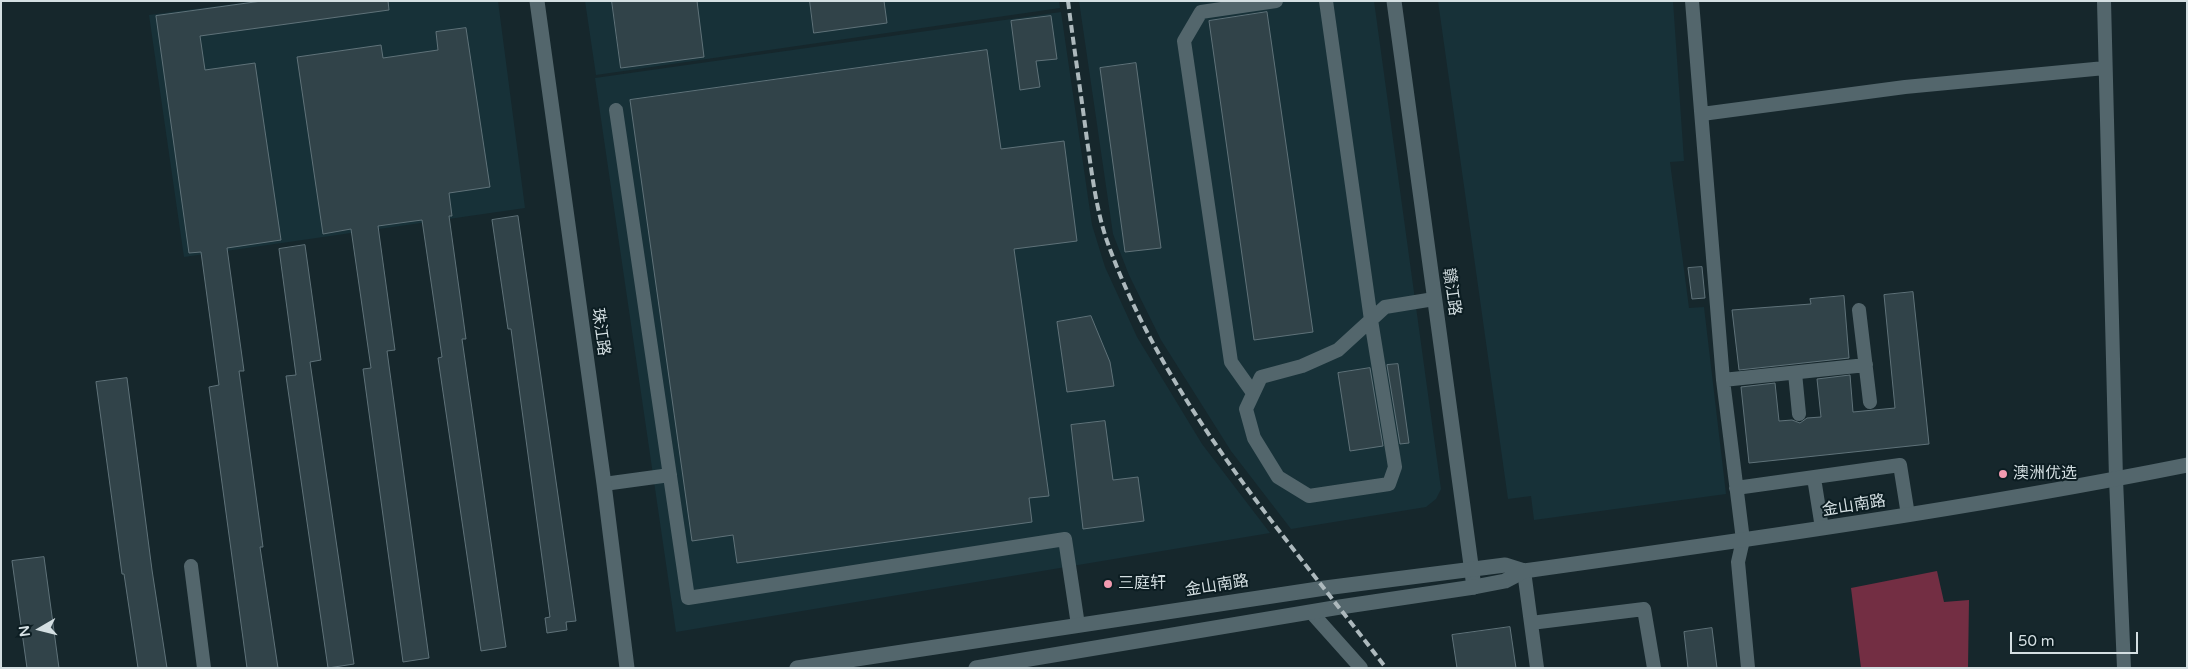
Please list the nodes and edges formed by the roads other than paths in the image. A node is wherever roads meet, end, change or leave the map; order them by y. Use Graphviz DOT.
graph roads {
  1 [pos="536,1"];
  2 [pos="1276,1"];
  3 [pos="1326,1"];
  4 [pos="1394,1"];
  5 [pos="1692,1"];
  6 [pos="2104,1"];
  7 [pos="2105,68"];
  8 [pos="616,110"];
  9 [pos="1702,114"];
  10 [pos="1434,299"];
  11 [pos="1860,310"];
  12 [pos="1371,320"];
  13 [pos="1866,365"];
  14 [pos="1795,372"];
  15 [pos="1723,380"];
  16 [pos="1253,393"];
  17 [pos="1870,402"];
  18 [pos="1800,414"];
  19 [pos="2187,464"];
  20 [pos="670,475"];
  21 [pos="1814,478"];
  22 [pos="2116,479"];
  23 [pos="604,484"];
  24 [pos="1736,488"];
  25 [pos="1908,515"];
  26 [pos="1822,528"];
  27 [pos="1742,540"];
  28 [pos="191,566"];
  29 [pos="1471,568"];
  30 [pos="1524,571"];
  31 [pos="1474,587"];
  32 [pos="1311,612"];
  33 [pos="1531,623"];
  34 [pos="1078,625"];
  35 [pos="986,667"];
  36 [pos="204,668"];
  37 [pos="627,668"];
  38 [pos="797,668"];
  39 [pos="1361,668"];
  40 [pos="1537,668"];
  41 [pos="1654,668"];
  42 [pos="1748,668"];
  43 [pos="2124,668"];
  1 -- 23 [label="main road, 珠江路"];
  2 -- 16 [label="street"];
  3 -- 12 [label="street"];
  4 -- 10 [label="main road, 赣江路"];
  5 -- 9 [label="street"];
  6 -- 7 [label="street"];
  7 -- 9 [label="street"];
  7 -- 22 [label="street"];
  8 -- 20 [label="street"];
  9 -- 15 [label="street"];
  10 -- 12 [label="street"];
  10 -- 29 [label="main road, 赣江路"];
  11 -- 13 [label="street"];
  12 -- 16 [label="street"];
  12 -- 16 [label="street"];
  13 -- 14 [label="street"];
  13 -- 17 [label="street"];
  14 -- 15 [label="street"];
  14 -- 18 [label="street"];
  15 -- 24 [label="street"];
  19 -- 22 [label="main road, 金山南路"];
  20 -- 23 [label="street"];
  20 -- 34 [label="street"];
  21 -- 24 [label="street"];
  21 -- 25 [label="street"];
  21 -- 26 [label="street"];
  22 -- 25 [label="main road, 金山南路"];
  22 -- 43 [label="street"];
  23 -- 37 [label="main road, 珠江路"];
  24 -- 27 [label="street"];
  25 -- 26 [label="main road, 金山南路"];
  26 -- 27 [label="main road, 金山南路"];
  27 -- 30 [label="main road, 金山南路"];
  27 -- 42 [label="street"];
  28 -- 36 [label="street"];
  29 -- 30 [label="main road, 金山南路"];
  29 -- 31 [label="main road, 赣江路"];
  29 -- 34 [label="main road, 金山南路"];
  30 -- 31 [label="main road, 金山南路"];
  30 -- 33 [label="street"];
  31 -- 32 [label="main road, 金山南路"];
  32 -- 35 [label="main road, 金山南路"];
  32 -- 39 [label="street"];
  33 -- 40 [label="street"];
  33 -- 41 [label="street"];
  34 -- 38 [label="main road, 金山南路"];
}
